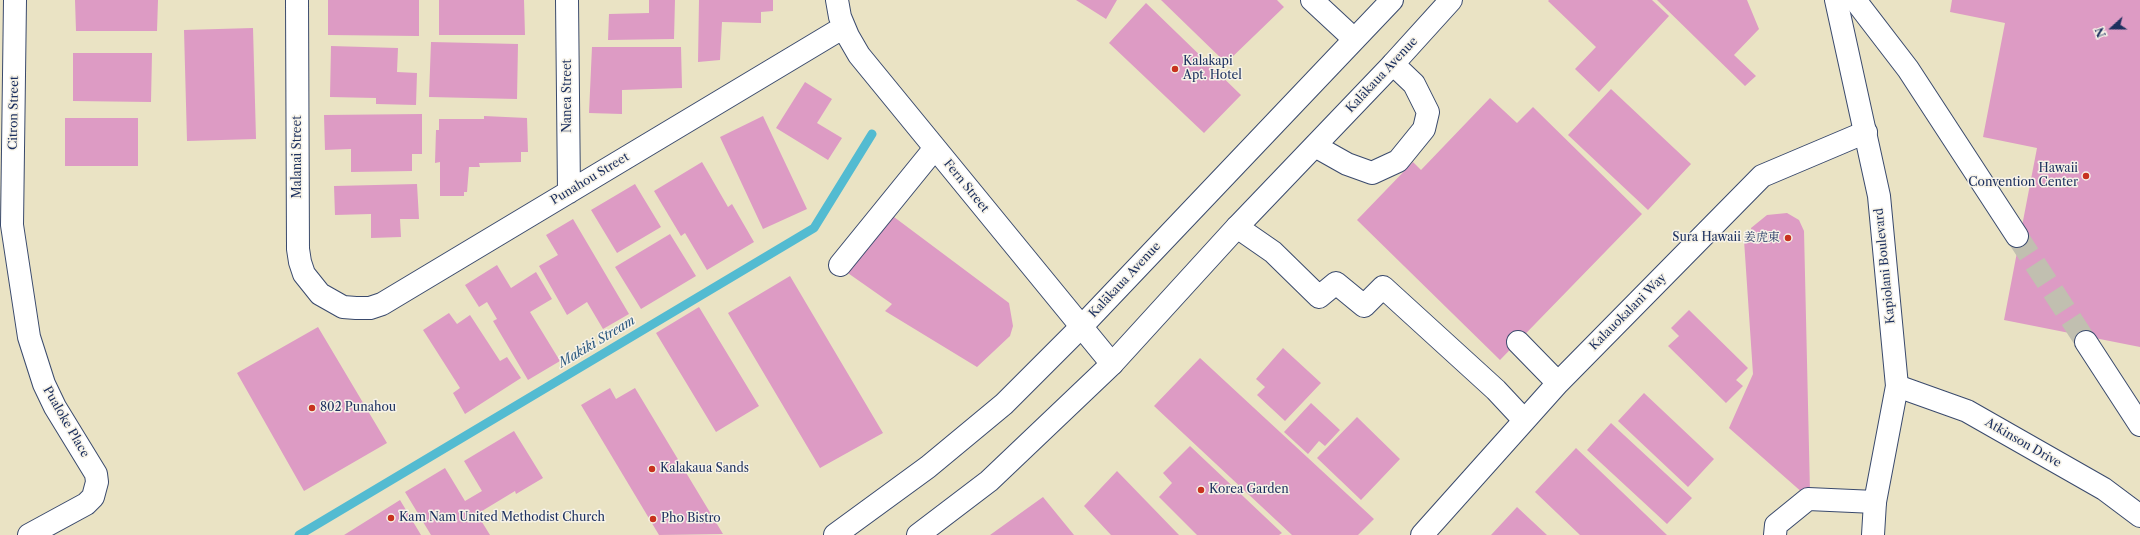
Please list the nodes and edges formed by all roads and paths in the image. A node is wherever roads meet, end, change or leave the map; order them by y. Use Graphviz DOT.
graph roads {
  1 [pos="296,0"];
  2 [pos="567,0"];
  3 [pos="837,0"];
  4 [pos="1312,0"];
  5 [pos="1392,0"];
  6 [pos="1451,0"];
  7 [pos="1836,0"];
  8 [pos="1854,0"];
  9 [pos="10,9"];
  10 [pos="844,27"];
  11 [pos="1354,39"];
  12 [pos="1393,64"];
  13 [pos="1866,132"];
  14 [pos="1315,146"];
  15 [pos="935,148"];
  16 [pos="569,192"];
  17 [pos="1237,226"];
  18 [pos="6,227"];
  19 [pos="2017,236"];
  20 [pos="840,265"];
  21 [pos="330,301"];
  22 [pos="1082,326"];
  23 [pos="1518,342"];
  24 [pos="2086,342"];
  25 [pos="1112,364"];
  26 [pos="1558,383"];
  27 [pos="1897,386"];
  28 [pos="1524,420"];
  29 [pos="2140,425"];
  30 [pos="1875,502"];
  31 [pos="2140,516"];
  32 [pos="844,533"];
  33 [pos="29,535"];
  34 [pos="918,535"];
  35 [pos="1422,535"];
  36 [pos="1775,535"];
  37 [pos="1873,535"];
  1 -- 21 [label="street, Malanai Street"];
  2 -- 16 [label="street, Nanea Street"];
  3 -- 10 [label="street, Fern Street"];
  4 -- 11 [label="street"];
  5 -- 11 [label="street, Kalākaua Avenue"];
  6 -- 12 [label="street, Kalākaua Avenue"];
  7 -- 13 [label="street, Kapiolani Boulevard"];
  8 -- 19 [label="street"];
  9 -- 18 [label="street, Citron Street"];
  10 -- 15 [label="street, Fern Street"];
  10 -- 16 [label="street, Punahou Street"];
  11 -- 22 [label="street, Kalākaua Avenue"];
  12 -- 14 [label="street, Kalākaua Avenue"];
  12 -- 14 [label="street"];
  13 -- 26 [label="street, Kalauokalani Way"];
  13 -- 27 [label="street, Kapiolani Boulevard"];
  14 -- 17 [label="street, Kalākaua Avenue"];
  15 -- 20 [label="street"];
  15 -- 22 [label="street, Fern Street"];
  16 -- 21 [label="street, Punahou Street"];
  17 -- 25 [label="street, Kalākaua Avenue"];
  17 -- 28 [label="street"];
  18 -- 33 [label="street, Pualoke Place"];
  22 -- 25 [label="street, Fern Street"];
  22 -- 32 [label="street, Kalākaua Avenue"];
  23 -- 26 [label="street"];
  24 -- 29 [label="street"];
  25 -- 34 [label="street, Kalākaua Avenue"];
  26 -- 28 [label="street, Kalauokalani Way"];
  27 -- 30 [label="street, Kapiolani Boulevard"];
  27 -- 31 [label="street, Atkinson Drive"];
  28 -- 35 [label="street, Kalauokalani Way"];
  30 -- 36 [label="street"];
  30 -- 37 [label="street, Kapiolani Boulevard"];
}
